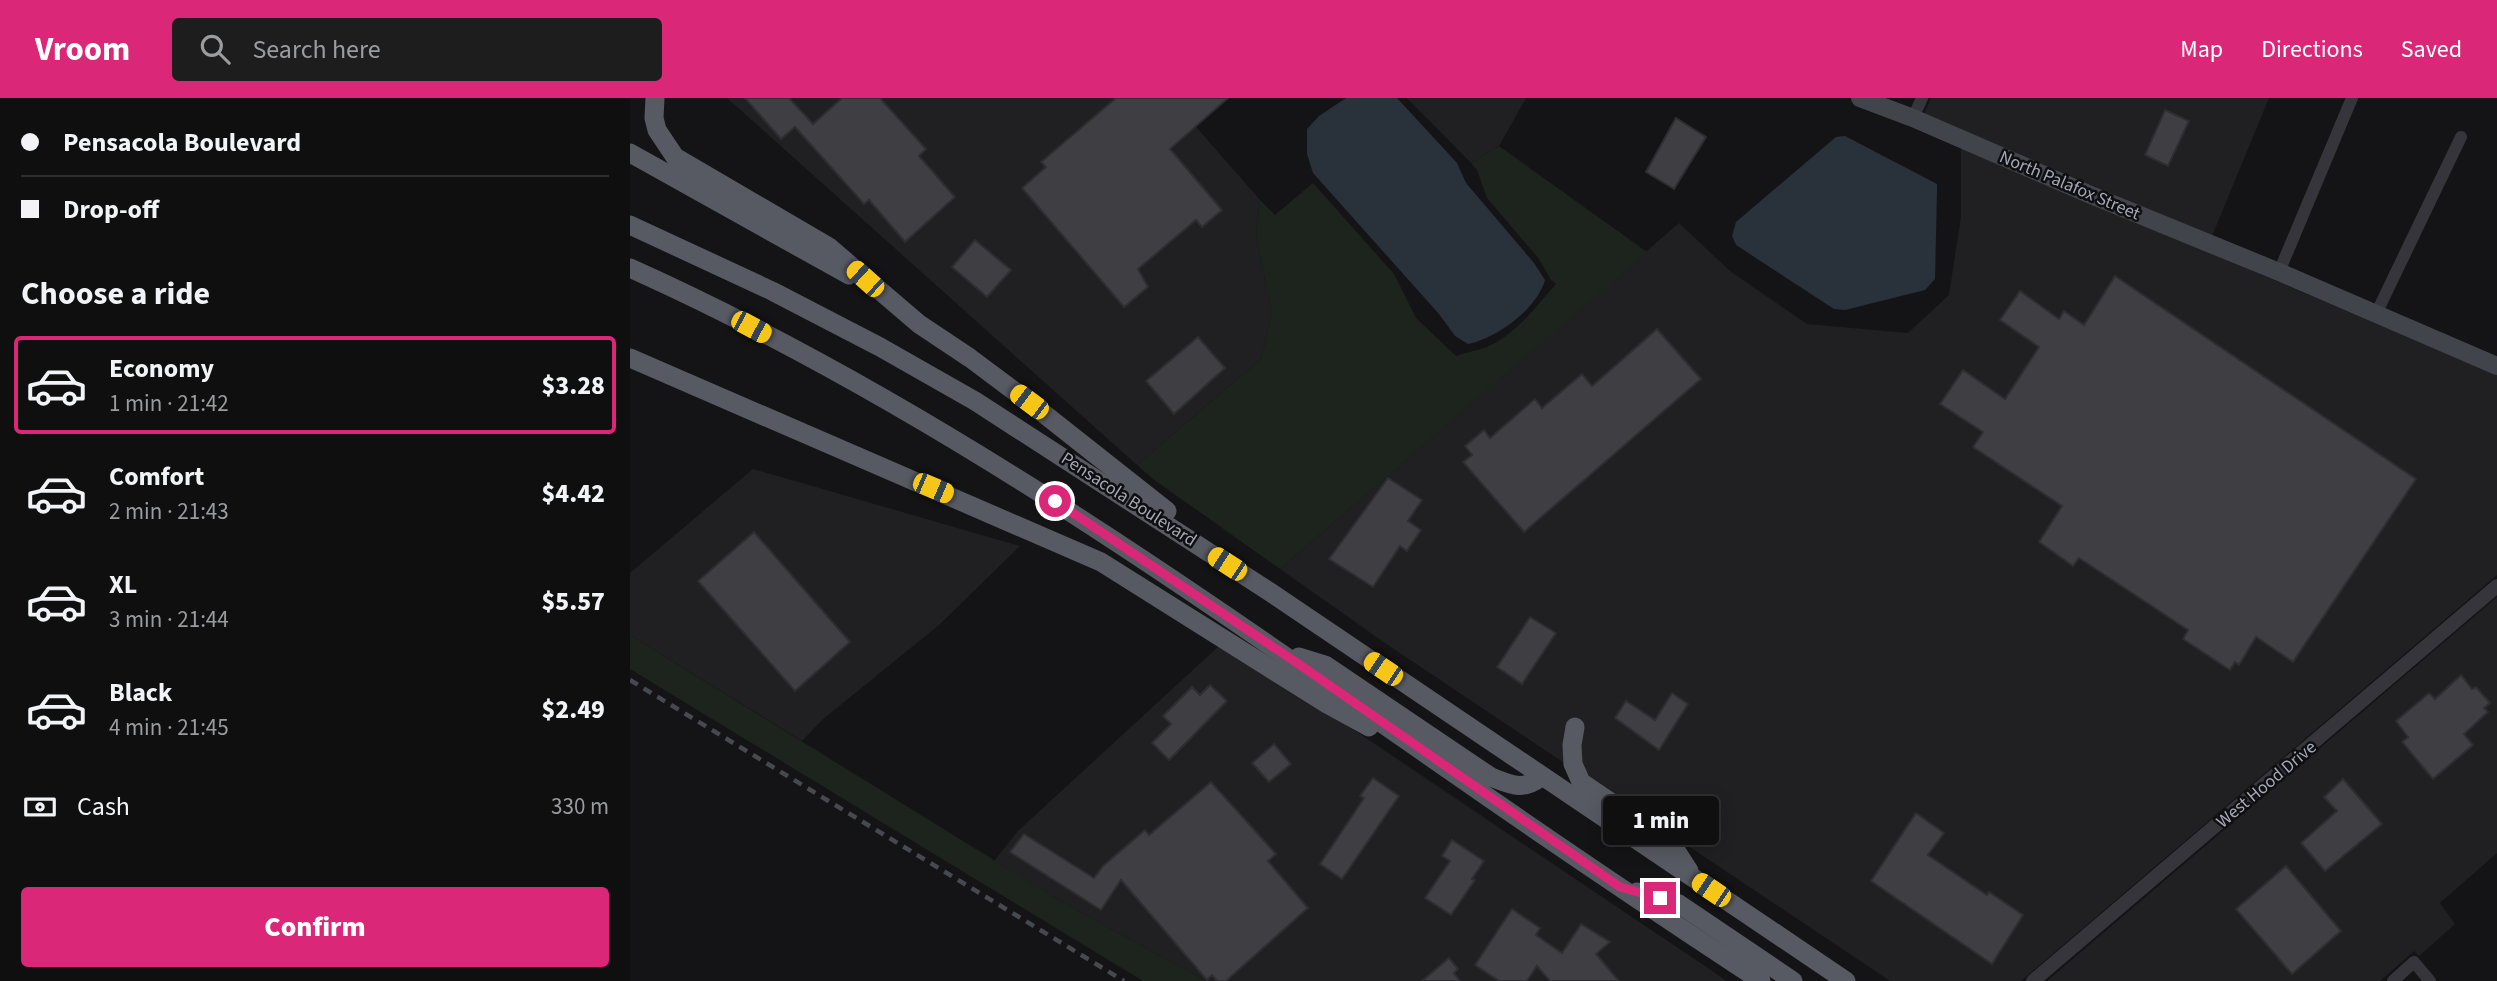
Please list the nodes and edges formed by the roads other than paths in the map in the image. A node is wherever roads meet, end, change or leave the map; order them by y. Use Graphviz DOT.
graph roads {
  1 [pos="655,98"];
  2 [pos="1860,98"];
  3 [pos="1922,98"];
  4 [pos="2352,98"];
  5 [pos="1913,118"];
  6 [pos="2461,137"];
  7 [pos="630,153"];
  8 [pos="630,225"];
  9 [pos="630,268"];
  10 [pos="2279,272"];
  11 [pos="883,295"];
  12 [pos="2376,314"];
  13 [pos="630,358"];
  14 [pos="2497,366"];
  15 [pos="2497,586"];
  16 [pos="1270,592"];
  17 [pos="1278,651"];
  18 [pos="1575,726"];
  19 [pos="1448,770"];
  20 [pos="1541,777"];
  21 [pos="1693,878"];
  22 [pos="1620,887"];
  23 [pos="1761,981"];
  24 [pos="1793,981"];
  25 [pos="1846,981"];
  26 [pos="2034,981"];
  27 [pos="2393,981"];
  28 [pos="2430,981"];
  1 -- 11 [label="highway"];
  2 -- 5 [label="main road, North Palafox Street"];
  3 -- 5 [label="street"];
  4 -- 10 [label="street"];
  5 -- 10 [label="main road, North Palafox Street"];
  6 -- 12 [label="street"];
  7 -- 11 [label="highway"];
  8 -- 16 [label="highway, Pensacola Boulevard"];
  9 -- 17 [label="highway"];
  10 -- 12 [label="main road, North Palafox Street"];
  11 -- 16 [label="highway"];
  12 -- 14 [label="main road, North Palafox Street"];
  13 -- 19 [label="highway"];
  15 -- 26 [label="street, West Hood Drive"];
  16 -- 20 [label="highway, Pensacola Boulevard"];
  17 -- 19 [label="highway"];
  17 -- 20 [label="highway"];
  18 -- 21 [label="highway"];
  19 -- 22 [label="highway"];
  20 -- 21 [label="highway, Pensacola Boulevard"];
  21 -- 25 [label="highway, Pensacola Boulevard"];
  22 -- 23 [label="highway"];
  22 -- 24 [label="highway"];
  27 -- 28 [label="street"];
}
